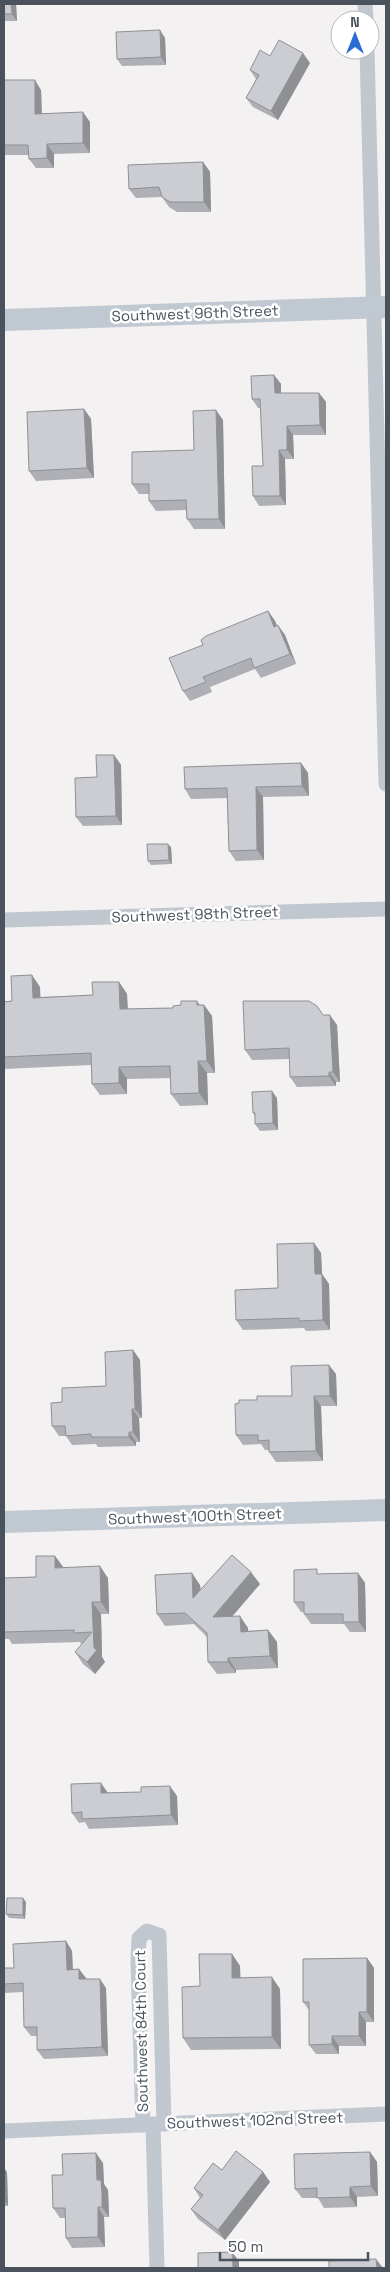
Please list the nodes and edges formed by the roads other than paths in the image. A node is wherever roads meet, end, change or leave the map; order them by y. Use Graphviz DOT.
graph roads {
  1 [pos="368,60"];
  2 [pos="380,307"];
  3 [pos="4,320"];
  4 [pos="384,609"];
  5 [pos="386,784"];
  6 [pos="386,909"];
  7 [pos="4,920"];
  8 [pos="386,1510"];
  9 [pos="4,1522"];
  10 [pos="386,2114"];
  11 [pos="153,2124"];
  12 [pos="4,2131"];
  13 [pos="157,2268"];
  1 -- 2 [label="street"];
  2 -- 3 [label="street, Southwest 96th Street"];
  2 -- 4 [label="street"];
  4 -- 5 [label="street"];
  6 -- 7 [label="street, Southwest 98th Street"];
  8 -- 9 [label="street, Southwest 100th Street"];
  10 -- 11 [label="street, Southwest 102nd Street"];
  11 -- 11 [label="street, Southwest 84th Court"];
  11 -- 12 [label="street, Southwest 102nd Street"];
  11 -- 13 [label="street, Southwest 84th Court"];
}
